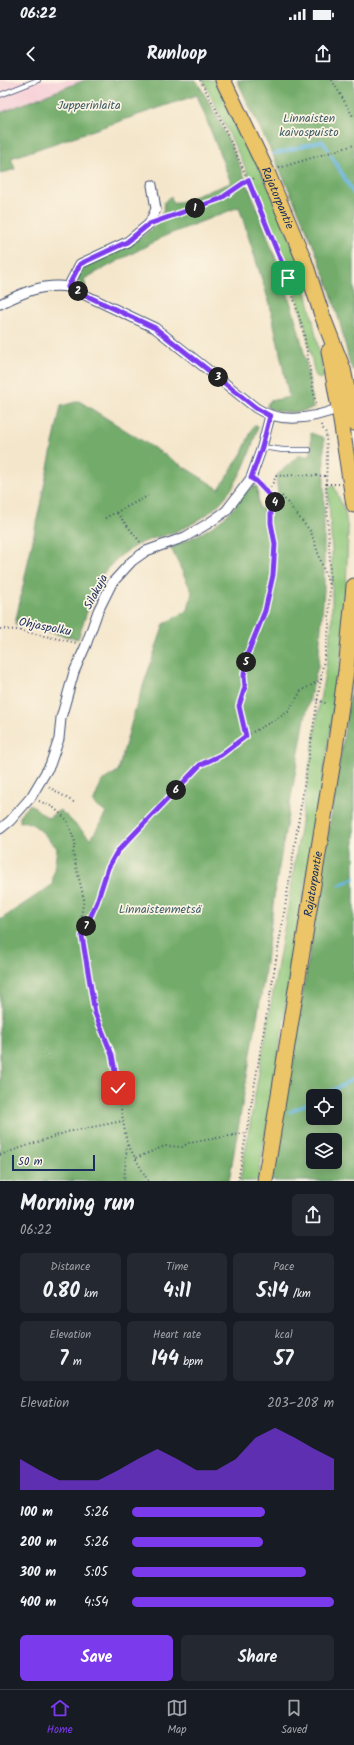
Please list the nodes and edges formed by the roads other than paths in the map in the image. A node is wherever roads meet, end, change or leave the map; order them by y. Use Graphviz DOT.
graph roads {
  1 [pos="38,80"];
  2 [pos="27,82"];
  3 [pos="224,82"];
  4 [pos="0,95"];
  5 [pos="152,185"];
  6 [pos="68,287"];
  7 [pos="0,304"];
  8 [pos="348,404"];
  9 [pos="270,416"];
  10 [pos="354,423"];
  11 [pos="262,447"];
  12 [pos="309,450"];
  13 [pos="251,478"];
  14 [pos="275,501"];
  15 [pos="354,505"];
  16 [pos="354,586"];
  17 [pos="0,829"];
  18 [pos="264,1181"];
  1 -- 2 [label="lane"];
  2 -- 4 [label="lane"];
  3 -- 8 [label="main road, Rajatorpantie"];
  5 -- 6 [label="street"];
  6 -- 7 [label="street"];
  6 -- 9 [label="street"];
  8 -- 9 [label="street"];
  8 -- 10 [label="main road, Rajatorpantie"];
  8 -- 15 [label="main road, Rajatorpantie"];
  9 -- 11 [label="street, Silakuja"];
  11 -- 12 [label="lane"];
  11 -- 13 [label="street, Silakuja"];
  13 -- 14 [label="lane"];
  13 -- 17 [label="street, Silakuja"];
  16 -- 18 [label="main road, Rajatorpantie"];
}
